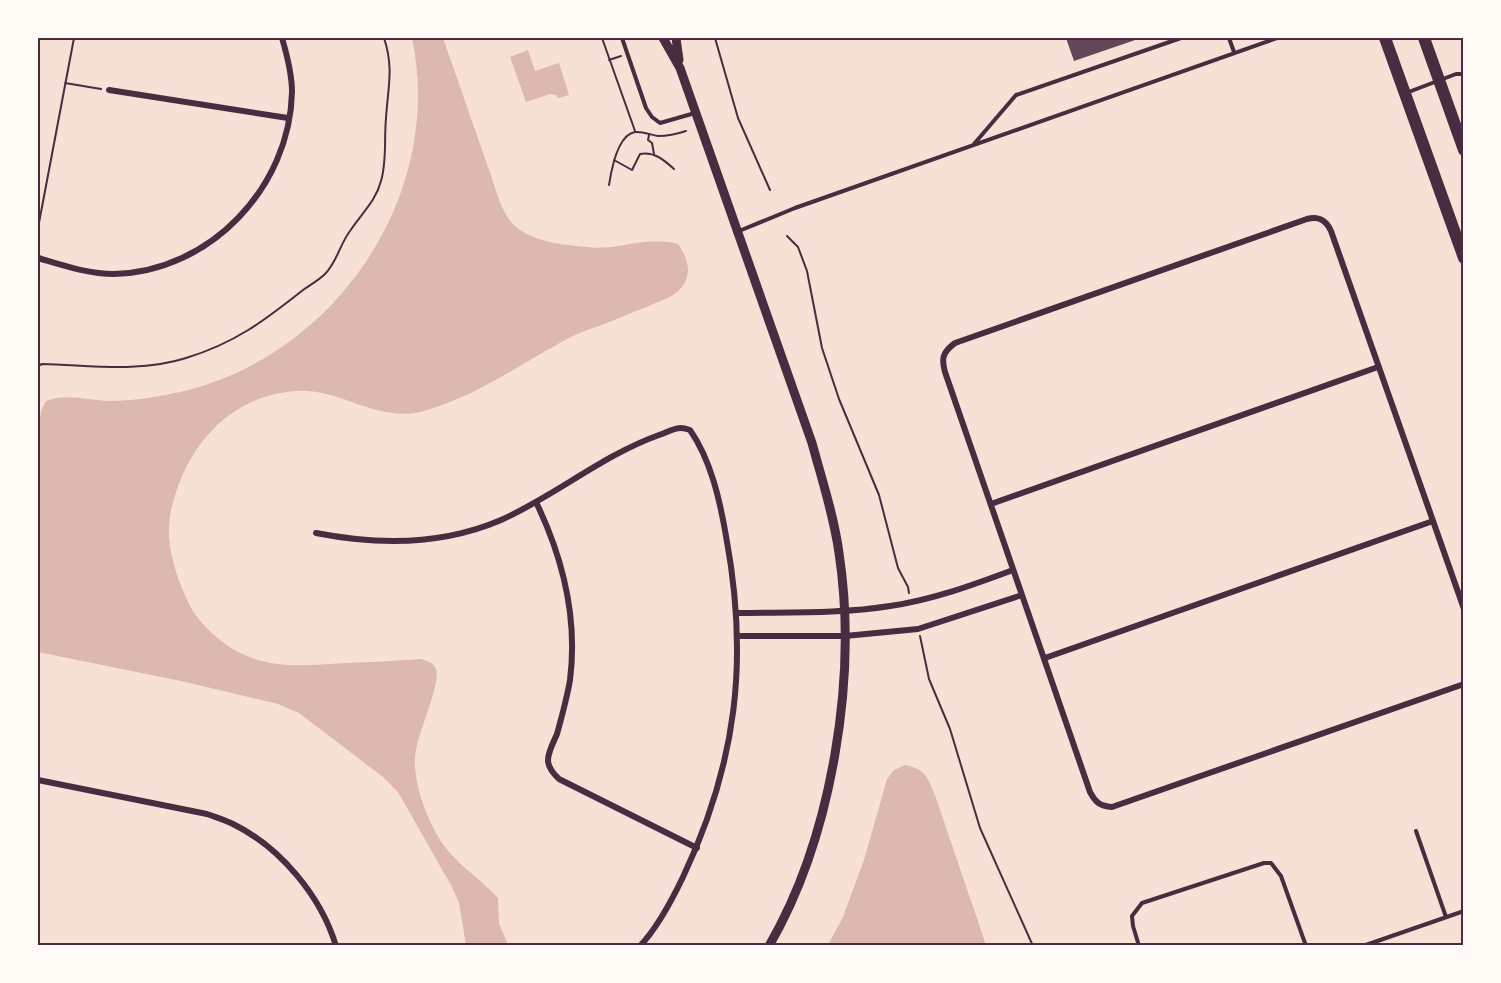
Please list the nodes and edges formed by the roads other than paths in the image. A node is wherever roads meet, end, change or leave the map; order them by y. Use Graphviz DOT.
graph roads {
  1 [pos="282,38"];
  2 [pos="622,38"];
  3 [pos="663,38"];
  4 [pos="676,38"];
  5 [pos="1181,38"];
  6 [pos="1229,38"];
  7 [pos="1277,38"];
  8 [pos="1385,38"];
  9 [pos="1424,38"];
  10 [pos="1234,52"];
  11 [pos="680,68"];
  12 [pos="1464,74"];
  13 [pos="1439,81"];
  14 [pos="109,90"];
  15 [pos="1405,93"];
  16 [pos="696,113"];
  17 [pos="288,118"];
  18 [pos="974,144"];
  19 [pos="1464,150"];
  20 [pos="738,232"];
  21 [pos="38,258"];
  22 [pos="1464,258"];
  23 [pos="1378,367"];
  24 [pos="536,502"];
  25 [pos="991,504"];
  26 [pos="1433,521"];
  27 [pos="316,533"];
  28 [pos="1014,570"];
  29 [pos="1022,595"];
  30 [pos="1464,609"];
  31 [pos="844,610"];
  32 [pos="738,613"];
  33 [pos="738,636"];
  34 [pos="845,636"];
  35 [pos="1045,658"];
  36 [pos="1464,684"];
  37 [pos="38,780"];
  38 [pos="1416,831"];
  39 [pos="697,848"];
  40 [pos="1464,910"];
  41 [pos="1446,917"];
  42 [pos="336,945"];
  43 [pos="640,945"];
  44 [pos="769,945"];
  45 [pos="1139,945"];
  46 [pos="1306,945"];
  47 [pos="1362,945"];
  1 -- 17 [label="street"];
  2 -- 16 [label="lane"];
  3 -- 11 [label="street"];
  4 -- 11 [label="street"];
  5 -- 18 [label="lane"];
  6 -- 10 [label="lane"];
  7 -- 10 [label="lane"];
  8 -- 15 [label="main road"];
  9 -- 13 [label="main road"];
  10 -- 18 [label="lane"];
  11 -- 16 [label="street"];
  12 -- 13 [label="lane"];
  13 -- 15 [label="lane"];
  13 -- 19 [label="main road"];
  14 -- 17 [label="street"];
  15 -- 22 [label="main road"];
  16 -- 20 [label="street"];
  17 -- 21 [label="street"];
  18 -- 20 [label="lane"];
  20 -- 31 [label="street"];
  23 -- 25 [label="street"];
  23 -- 25 [label="street"];
  23 -- 26 [label="street"];
  24 -- 27 [label="street"];
  24 -- 32 [label="street"];
  24 -- 39 [label="street"];
  25 -- 28 [label="street"];
  26 -- 30 [label="street"];
  26 -- 35 [label="street"];
  28 -- 29 [label="street"];
  28 -- 31 [label="street"];
  29 -- 34 [label="street"];
  29 -- 35 [label="street"];
  31 -- 32 [label="street"];
  31 -- 34 [label="street"];
  32 -- 33 [label="street"];
  33 -- 34 [label="street"];
  33 -- 39 [label="street"];
  34 -- 44 [label="street"];
  35 -- 36 [label="street"];
  37 -- 42 [label="street"];
  38 -- 41 [label="lane"];
  39 -- 43 [label="street"];
  40 -- 41 [label="lane"];
  41 -- 47 [label="lane"];
  45 -- 46 [label="lane"];
}
